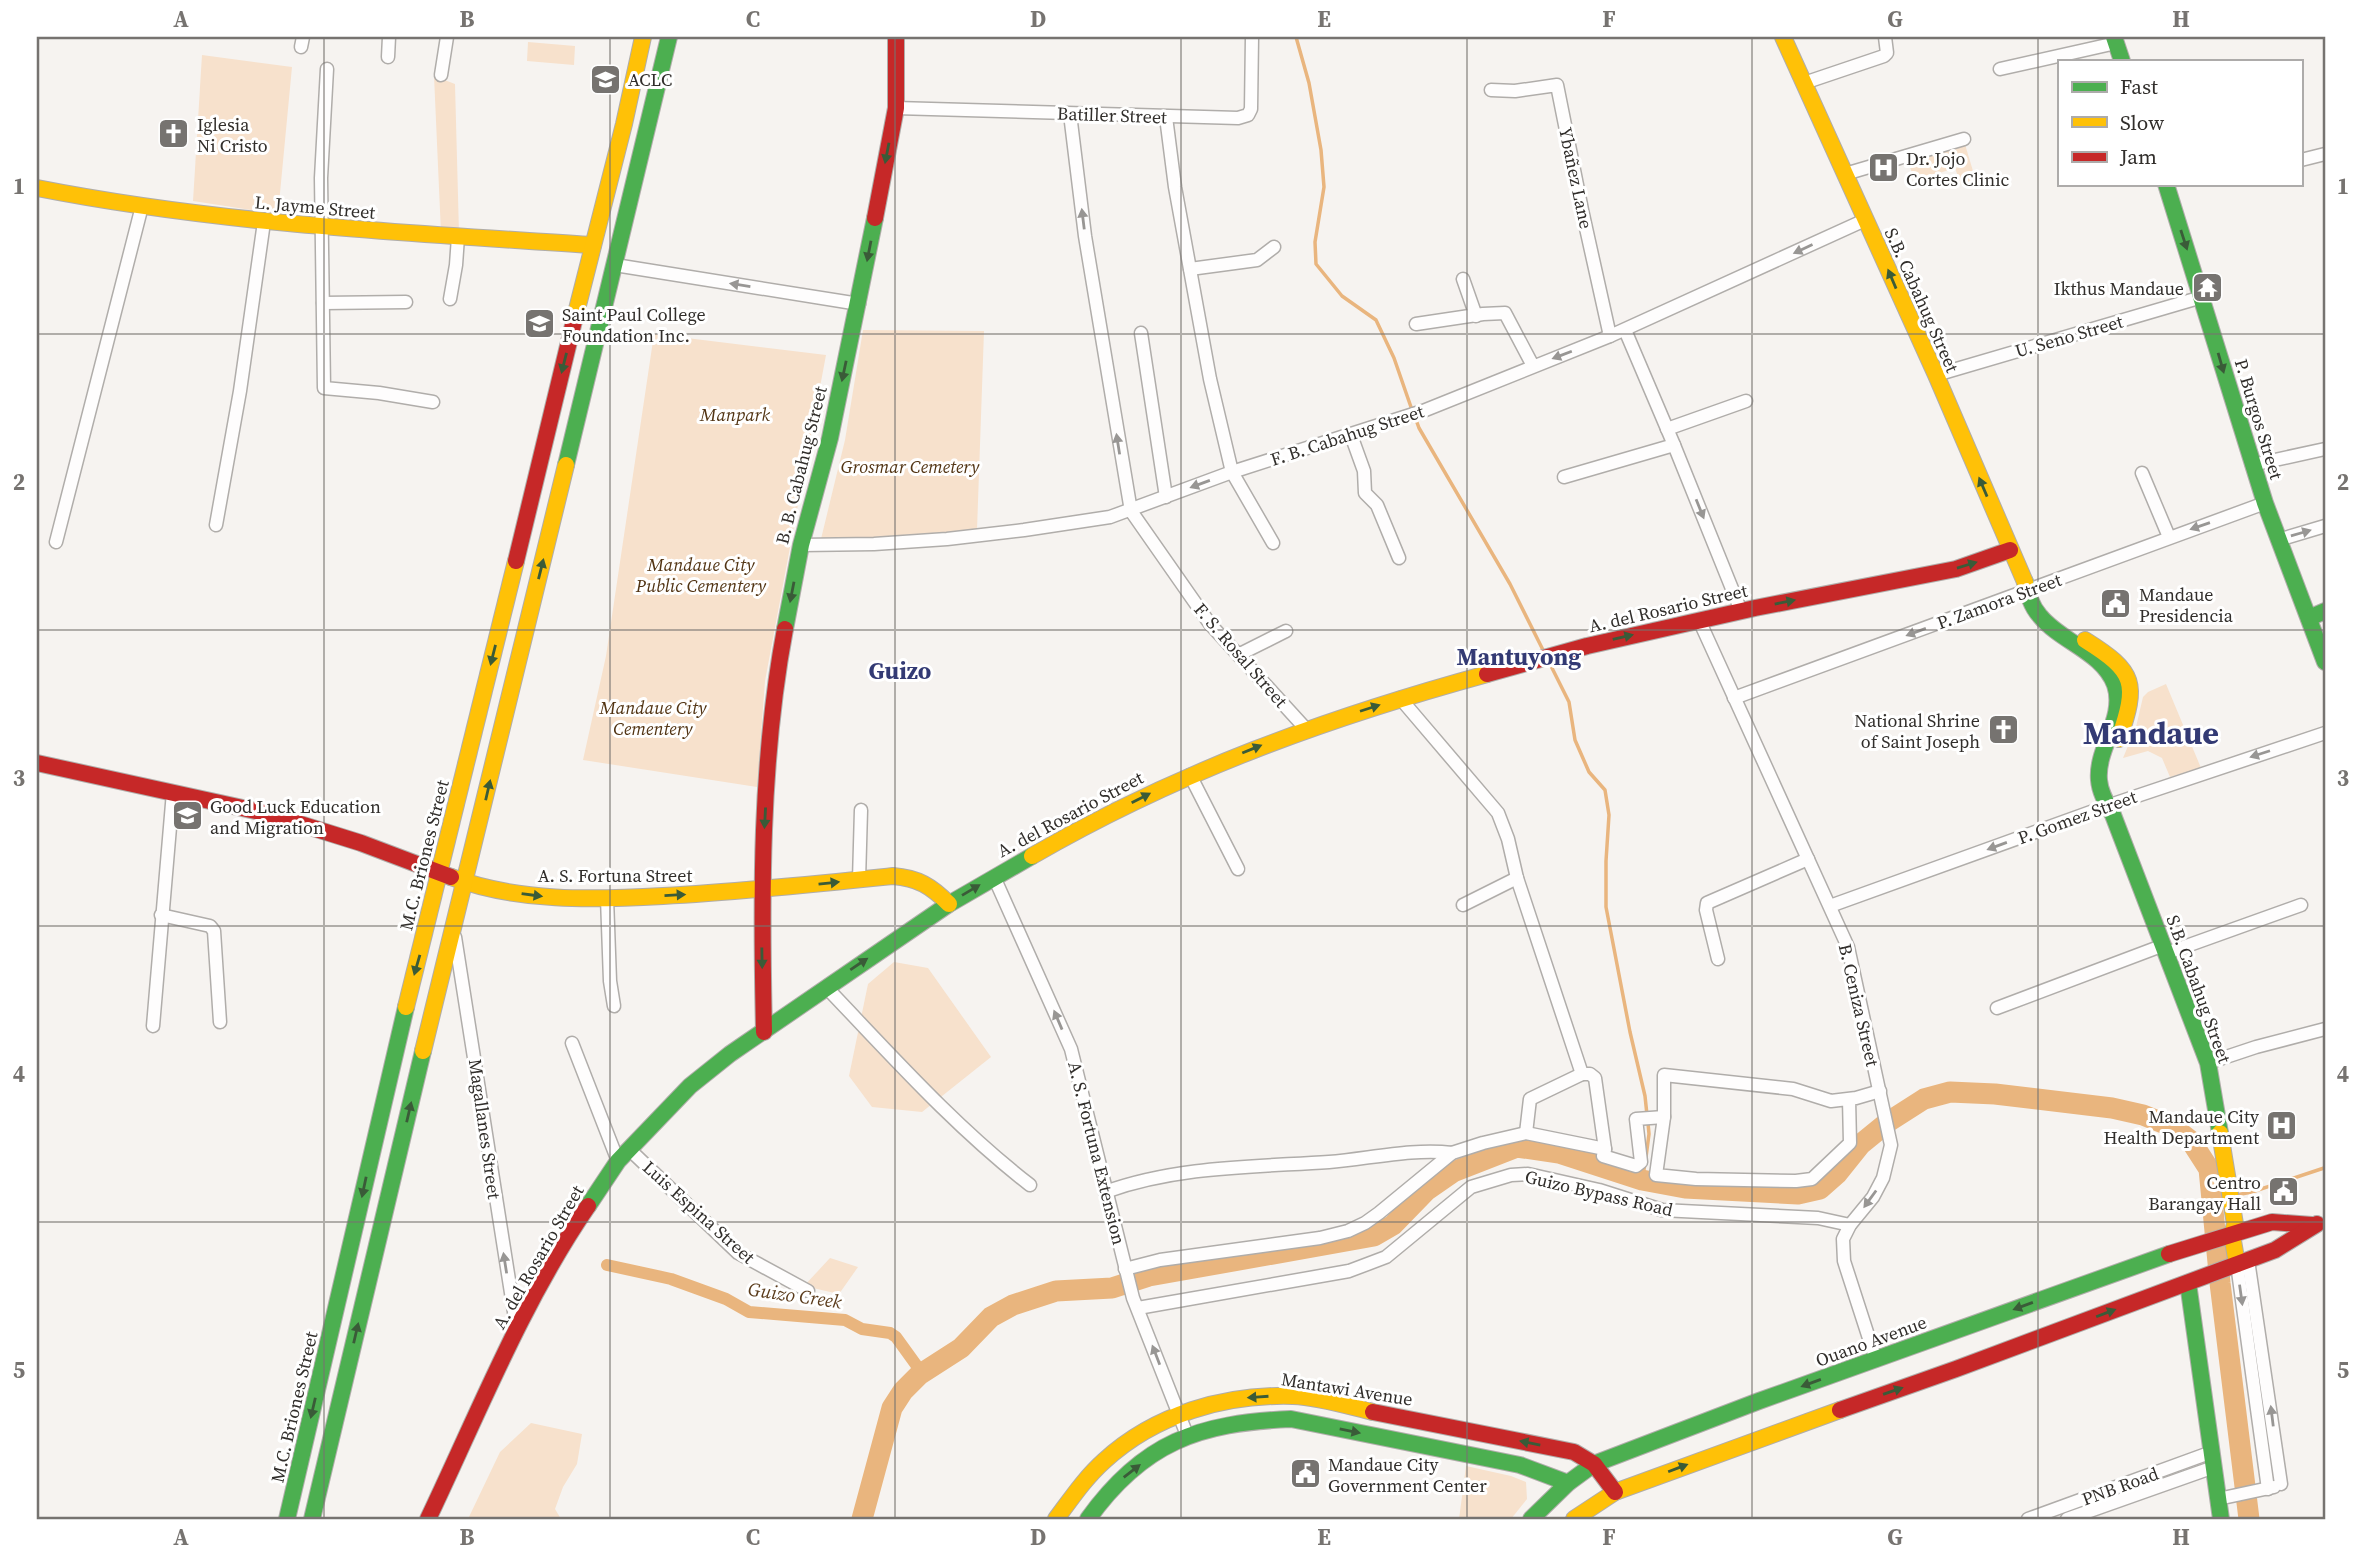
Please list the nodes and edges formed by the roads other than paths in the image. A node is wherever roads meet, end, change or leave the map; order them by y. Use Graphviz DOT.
graph roads {
  1 [pos="389,37"];
  2 [pos="447,37"];
  3 [pos="643,37"];
  4 [pos="656,37"];
  5 [pos="669,37"];
  6 [pos="896,37"];
  7 [pos="1252,37"];
  8 [pos="1783,37"];
  9 [pos="1885,37"];
  10 [pos="2115,40"];
  11 [pos="388,57"];
  12 [pos="2122,60"];
  13 [pos="327,69"];
  14 [pos="2000,69"];
  15 [pos="441,75"];
  16 [pos="1804,83"];
  17 [pos="1491,90"];
  18 [pos="896,108"];
  19 [pos="1070,114"];
  20 [pos="1166,117"];
  21 [pos="637,120"];
  22 [pos="1964,139"];
  23 [pos="2325,154"];
  24 [pos="2302,160"];
  25 [pos="1845,174"];
  26 [pos="2170,186"];
  27 [pos="37,188"];
  28 [pos="604,201"];
  29 [pos="142,206"];
  30 [pos="627,210"];
  31 [pos="1865,220"];
  32 [pos="264,222"];
  33 [pos="322,228"];
  34 [pos="458,237"];
  35 [pos="593,245"];
  36 [pos="1274,247"];
  37 [pos="615,265"];
  38 [pos="1190,269"];
  39 [pos="1463,279"];
  40 [pos="2202,297"];
  41 [pos="450,299"];
  42 [pos="406,302"];
  43 [pos="323,303"];
  44 [pos="859,304"];
  45 [pos="1476,316"];
  46 [pos="1416,324"];
  47 [pos="1625,330"];
  48 [pos="1141,333"];
  49 [pos="1610,337"];
  50 [pos="1533,366"];
  51 [pos="1936,375"];
  52 [pos="1746,401"];
  53 [pos="433,402"];
  54 [pos="1667,429"];
  55 [pos="1351,435"];
  56 [pos="1674,445"];
  57 [pos="2325,449"];
  58 [pos="2252,465"];
  59 [pos="1233,472"];
  60 [pos="2142,473"];
  61 [pos="1564,477"];
  62 [pos="1166,497"];
  63 [pos="2264,503"];
  64 [pos="1131,511"];
  65 [pos="216,525"];
  66 [pos="2325,526"];
  67 [pos="2169,537"];
  68 [pos="2278,540"];
  69 [pos="57,542"];
  70 [pos="1273,543"];
  71 [pos="801,545"];
  72 [pos="2010,550"];
  73 [pos="1399,558"];
  74 [pos="2028,586"];
  75 [pos="1741,611"];
  76 [pos="2325,611"];
  77 [pos="2309,618"];
  78 [pos="1699,620"];
  79 [pos="1286,631"];
  80 [pos="1238,655"];
  81 [pos="2325,662"];
  82 [pos="1400,698"];
  83 [pos="1734,698"];
  84 [pos="1306,729"];
  85 [pos="2325,733"];
  86 [pos="37,762"];
  87 [pos="1190,775"];
  88 [pos="173,792"];
  89 [pos="2111,808"];
  90 [pos="861,810"];
  91 [pos="1808,859"];
  92 [pos="1238,869"];
  93 [pos="440,873"];
  94 [pos="994,877"];
  95 [pos="1517,878"];
  96 [pos="859,880"];
  97 [pos="465,882"];
  98 [pos="761,890"];
  99 [pos="607,898"];
  100 [pos="949,904"];
  101 [pos="1462,905"];
  102 [pos="2301,905"];
  103 [pos="1830,906"];
  104 [pos="161,915"];
  105 [pos="453,927"];
  106 [pos="2165,949"];
  107 [pos="1718,959"];
  108 [pos="826,987"];
  109 [pos="614,1006"];
  110 [pos="1997,1008"];
  111 [pos="220,1022"];
  112 [pos="153,1026"];
  113 [pos="2325,1029"];
  114 [pos="764,1032"];
  115 [pos="572,1043"];
  116 [pos="2208,1063"];
  117 [pos="1582,1074"];
  118 [pos="1880,1091"];
  119 [pos="1849,1099"];
  120 [pos="1662,1117"];
  121 [pos="1526,1133"];
  122 [pos="1605,1149"];
  123 [pos="1452,1153"];
  124 [pos="624,1155"];
  125 [pos="1030,1185"];
  126 [pos="1105,1192"];
  127 [pos="2318,1224"];
  128 [pos="1850,1225"];
  129 [pos="2233,1227"];
  130 [pos="2238,1264"];
  131 [pos="1126,1272"];
  132 [pos="2188,1283"];
  133 [pos="808,1292"];
  134 [pos="1136,1303"];
  135 [pos="517,1331"];
  136 [pos="1876,1360"];
  137 [pos="1179,1413"];
  138 [pos="1187,1435"];
  139 [pos="2213,1459"];
  140 [pos="1594,1464"];
  141 [pos="1568,1483"];
  142 [pos="1615,1492"];
  143 [pos="2225,1497"];
  144 [pos="287,1519"];
  145 [pos="312,1519"];
  146 [pos="428,1519"];
  147 [pos="1055,1519"];
  148 [pos="1088,1519"];
  149 [pos="1531,1519"];
  150 [pos="1574,1519"];
  151 [pos="2028,1519"];
  152 [pos="2067,1519"];
  153 [pos="2221,1519"];
  1 -- 11 [label="street"];
  2 -- 15 [label="street"];
  3 -- 28 [label="main road, M.C. Briones Street"];
  4 -- 21 [label="main road"];
  5 -- 30 [label="main road"];
  6 -- 18 [label="main road, B. B. Cabahug Street"];
  7 -- 20 [label="street, Batiller Street"];
  8 -- 16 [label="main road, S.B. Cabahug Street"];
  9 -- 16 [label="street"];
  10 -- 12 [label="main road"];
  10 -- 14 [label="street"];
  13 -- 33 [label="street"];
  16 -- 25 [label="main road, S.B. Cabahug Street"];
  17 -- 49 [label="street, Ybañez Lane"];
  18 -- 19 [label="street, Batiller Street"];
  18 -- 44 [label="main road, B. B. Cabahug Street, one-way"];
  19 -- 20 [label="street, Batiller Street"];
  64 -- 19 [label="street, one-way"];
  20 -- 38 [label="street"];
  21 -- 28 [label="main road, M.C. Briones Street"];
  21 -- 30 [label="main road"];
  22 -- 25 [label="street"];
  23 -- 24 [label="street"];
  25 -- 31 [label="main road, S.B. Cabahug Street"];
  26 -- 40 [label="main road, P. Burgos Street, one-way"];
  27 -- 29 [label="main road, L. Jayme Street"];
  28 -- 35 [label="main road, M.C. Briones Street"];
  29 -- 32 [label="main road, L. Jayme Street"];
  29 -- 69 [label="street"];
  30 -- 37 [label="main road"];
  31 -- 47 [label="street, F. B. Cabahug Street, one-way"];
  51 -- 31 [label="main road, S.B. Cabahug Street, one-way"];
  32 -- 33 [label="main road, L. Jayme Street"];
  32 -- 65 [label="street"];
  33 -- 34 [label="main road, L. Jayme Street"];
  33 -- 43 [label="street"];
  34 -- 35 [label="main road, L. Jayme Street"];
  34 -- 41 [label="street"];
  35 -- 93 [label="main road, M.C. Briones Street, one-way"];
  36 -- 38 [label="street"];
  44 -- 37 [label="street, one-way"];
  97 -- 37 [label="main road, one-way"];
  38 -- 59 [label="street"];
  39 -- 45 [label="street"];
  40 -- 51 [label="street, U. Seno Street"];
  40 -- 58 [label="main road, P. Burgos Street, one-way"];
  42 -- 43 [label="street"];
  43 -- 53 [label="street"];
  44 -- 71 [label="main road, B. B. Cabahug Street, one-way"];
  45 -- 46 [label="street"];
  45 -- 50 [label="street"];
  47 -- 49 [label="street, F. B. Cabahug Street"];
  47 -- 54 [label="street"];
  48 -- 62 [label="street"];
  49 -- 50 [label="street, F. B. Cabahug Street, one-way"];
  50 -- 55 [label="street, F. B. Cabahug Street"];
  72 -- 51 [label="main road, S.B. Cabahug Street, one-way"];
  52 -- 54 [label="street"];
  54 -- 56 [label="street"];
  55 -- 59 [label="street, F. B. Cabahug Street"];
  55 -- 73 [label="street"];
  56 -- 61 [label="street"];
  56 -- 75 [label="street, one-way"];
  57 -- 58 [label="street"];
  58 -- 63 [label="main road, P. Burgos Street"];
  59 -- 62 [label="street, F. B. Cabahug Street, one-way"];
  59 -- 70 [label="street"];
  60 -- 67 [label="street"];
  62 -- 64 [label="street, F. B. Cabahug Street"];
  63 -- 67 [label="street, P. Zamora Street, one-way"];
  63 -- 68 [label="main road, P. Burgos Street"];
  64 -- 71 [label="street, F. B. Cabahug Street"];
  64 -- 80 [label="street, F. S. Rosal Street"];
  68 -- 66 [label="street, one-way"];
  67 -- 74 [label="street, P. Zamora Street"];
  68 -- 77 [label="main road, P. Burgos Street"];
  71 -- 98 [label="main road, B. B. Cabahug Street, one-way"];
  72 -- 74 [label="main road, S.B. Cabahug Street"];
  75 -- 72 [label="main road, A. del Rosario Street, one-way"];
  74 -- 83 [label="street, P. Zamora Street, one-way"];
  74 -- 89 [label="main road, S.B. Cabahug Street"];
  75 -- 78 [label="main road, A. del Rosario Street"];
  76 -- 77 [label="main road"];
  77 -- 81 [label="main road, P. Burgos Street"];
  82 -- 78 [label="main road, A. del Rosario Street, one-way"];
  78 -- 83 [label="street, B. Ceniza Street"];
  79 -- 80 [label="street"];
  80 -- 84 [label="street, F. S. Rosal Street"];
  84 -- 82 [label="main road, A. del Rosario Street, one-way"];
  82 -- 95 [label="street"];
  83 -- 91 [label="street, B. Ceniza Street"];
  87 -- 84 [label="main road, A. del Rosario Street, one-way"];
  85 -- 89 [label="street, P. Gomez Street, one-way"];
  86 -- 88 [label="main road, A. S. Fortuna Street"];
  87 -- 92 [label="street"];
  94 -- 87 [label="main road, A. del Rosario Street, one-way"];
  88 -- 93 [label="main road, A. S. Fortuna Street"];
  88 -- 104 [label="street"];
  89 -- 103 [label="street, P. Gomez Street, one-way"];
  89 -- 106 [label="main road, S.B. Cabahug Street"];
  90 -- 96 [label="street"];
  91 -- 103 [label="street, B. Ceniza Street"];
  91 -- 107 [label="street"];
  93 -- 97 [label="main road, A. S. Fortuna Street"];
  93 -- 144 [label="main road, M.C. Briones Street, one-way"];
  100 -- 94 [label="main road, A. del Rosario Street, one-way"];
  126 -- 94 [label="street, A. S. Fortuna Extension, one-way"];
  95 -- 101 [label="street"];
  95 -- 117 [label="street"];
  98 -- 96 [label="main road, A. S. Fortuna Street, one-way"];
  96 -- 100 [label="main road, A. S. Fortuna Street"];
  97 -- 99 [label="main road, A. S. Fortuna Street, one-way"];
  97 -- 105 [label="main road"];
  99 -- 98 [label="main road, A. S. Fortuna Street, one-way"];
  98 -- 114 [label="main road, B. B. Cabahug Street, one-way"];
  99 -- 109 [label="street"];
  108 -- 100 [label="main road, A. del Rosario Street, one-way"];
  102 -- 106 [label="street"];
  103 -- 118 [label="street, B. Ceniza Street"];
  104 -- 111 [label="street"];
  104 -- 112 [label="street"];
  135 -- 105 [label="street, Magallanes Street, one-way"];
  145 -- 105 [label="main road, one-way"];
  106 -- 110 [label="street"];
  106 -- 116 [label="main road, S.B. Cabahug Street"];
  108 -- 114 [label="main road, A. del Rosario Street"];
  108 -- 125 [label="street"];
  113 -- 116 [label="street"];
  114 -- 124 [label="main road, A. del Rosario Street"];
  115 -- 124 [label="street, Luis Espina Street"];
  116 -- 129 [label="main road, S.B. Cabahug Street"];
  117 -- 121 [label="street"];
  117 -- 122 [label="street"];
  118 -- 119 [label="street"];
  118 -- 128 [label="street, B. Ceniza Street, one-way"];
  119 -- 120 [label="street"];
  119 -- 120 [label="street"];
  120 -- 122 [label="street"];
  121 -- 122 [label="street"];
  121 -- 123 [label="street"];
  123 -- 126 [label="street"];
  123 -- 131 [label="street"];
  124 -- 133 [label="street, Luis Espina Street"];
  124 -- 135 [label="main road, A. del Rosario Street"];
  126 -- 131 [label="street, A. S. Fortuna Extension"];
  127 -- 129 [label="main road, Ouano Avenue"];
  127 -- 130 [label="main road"];
  128 -- 134 [label="street, Guizo Bypass Road"];
  128 -- 136 [label="street, B. Ceniza Street"];
  129 -- 130 [label="main road, S.B. Cabahug Street"];
  129 -- 136 [label="main road, Ouano Avenue, one-way"];
  130 -- 132 [label="main road"];
  130 -- 143 [label="street, S.B. Cabahug Street"];
  131 -- 134 [label="street, A. S. Fortuna Extension"];
  132 -- 139 [label="main road"];
  142 -- 132 [label="main road, one-way"];
  137 -- 134 [label="street, A. S. Fortuna Extension, one-way"];
  135 -- 146 [label="main road, A. del Rosario Street"];
  136 -- 140 [label="main road, Ouano Avenue, one-way"];
  137 -- 138 [label="street, A. S. Fortuna Extension"];
  140 -- 137 [label="main road, Mantawi Avenue, one-way"];
  137 -- 147 [label="main road, Mantawi Avenue"];
  138 -- 141 [label="main road, one-way"];
  148 -- 138 [label="main road, one-way"];
  139 -- 143 [label="main road"];
  139 -- 151 [label="street, PNB Road"];
  139 -- 152 [label="street, PNB Road"];
  140 -- 141 [label="main road, Ouano Avenue"];
  140 -- 142 [label="main road, Mantawi Avenue"];
  141 -- 149 [label="main road, Ouano Avenue"];
  142 -- 150 [label="main road"];
  143 -- 153 [label="main road"];
}
